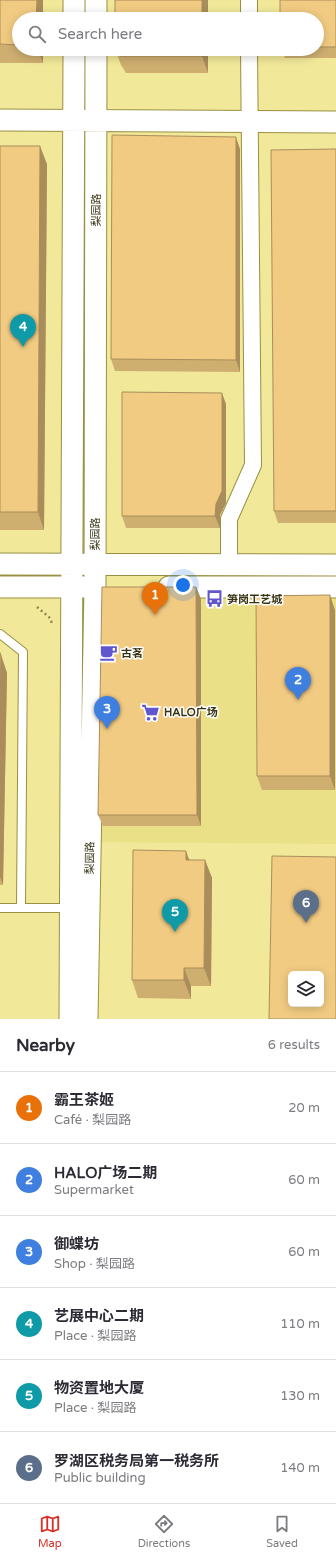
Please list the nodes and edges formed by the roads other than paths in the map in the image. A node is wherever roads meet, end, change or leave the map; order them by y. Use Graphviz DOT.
graph roads {
  1 [pos="74,0"];
  2 [pos="96,0"];
  3 [pos="249,0"];
  4 [pos="74,12"];
  5 [pos="96,12"];
  6 [pos="249,12"];
  7 [pos="74,56"];
  8 [pos="96,56"];
  9 [pos="249,56"];
  10 [pos="0,120"];
  11 [pos="73,120"];
  12 [pos="96,121"];
  13 [pos="249,122"];
  14 [pos="336,122"];
  15 [pos="0,564"];
  16 [pos="230,564"];
  17 [pos="73,565"];
  18 [pos="95,565"];
  19 [pos="336,565"];
  20 [pos="0,587"];
  21 [pos="73,587"];
  22 [pos="103,587"];
  23 [pos="150,587"];
  24 [pos="336,587"];
  25 [pos="0,634"];
  26 [pos="0,908"];
  27 [pos="21,908"];
  28 [pos="70,908"];
  29 [pos="70,1019"];
  30 [pos="87,1019"];
  1 -- 4 [label="street"];
  2 -- 5 [label="street"];
  3 -- 6 [label="street"];
  7 -- 11 [label="street, 梨园路"];
  8 -- 12 [label="street, 梨园路"];
  9 -- 13 [label="street"];
  10 -- 11 [label="street"];
  11 -- 12 [label="street"];
  11 -- 17 [label="street, 梨园路"];
  12 -- 13 [label="street"];
  12 -- 18 [label="street, 梨园路"];
  13 -- 14 [label="street"];
  13 -- 16 [label="street"];
  15 -- 17 [label="street"];
  16 -- 18 [label="street"];
  16 -- 19 [label="street"];
  17 -- 18 [label="street"];
  17 -- 21 [label="street, 梨园路"];
  18 -- 22 [label="street, 梨园路"];
  20 -- 21 [label="street"];
  21 -- 22 [label="street"];
  21 -- 28 [label="street, 梨园路"];
  22 -- 30 [label="street, 梨园路"];
  23 -- 24 [label="street"];
  25 -- 27 [label="lane"];
  26 -- 27 [label="lane"];
  27 -- 28 [label="lane"];
  28 -- 29 [label="street, 梨园路"];
}
